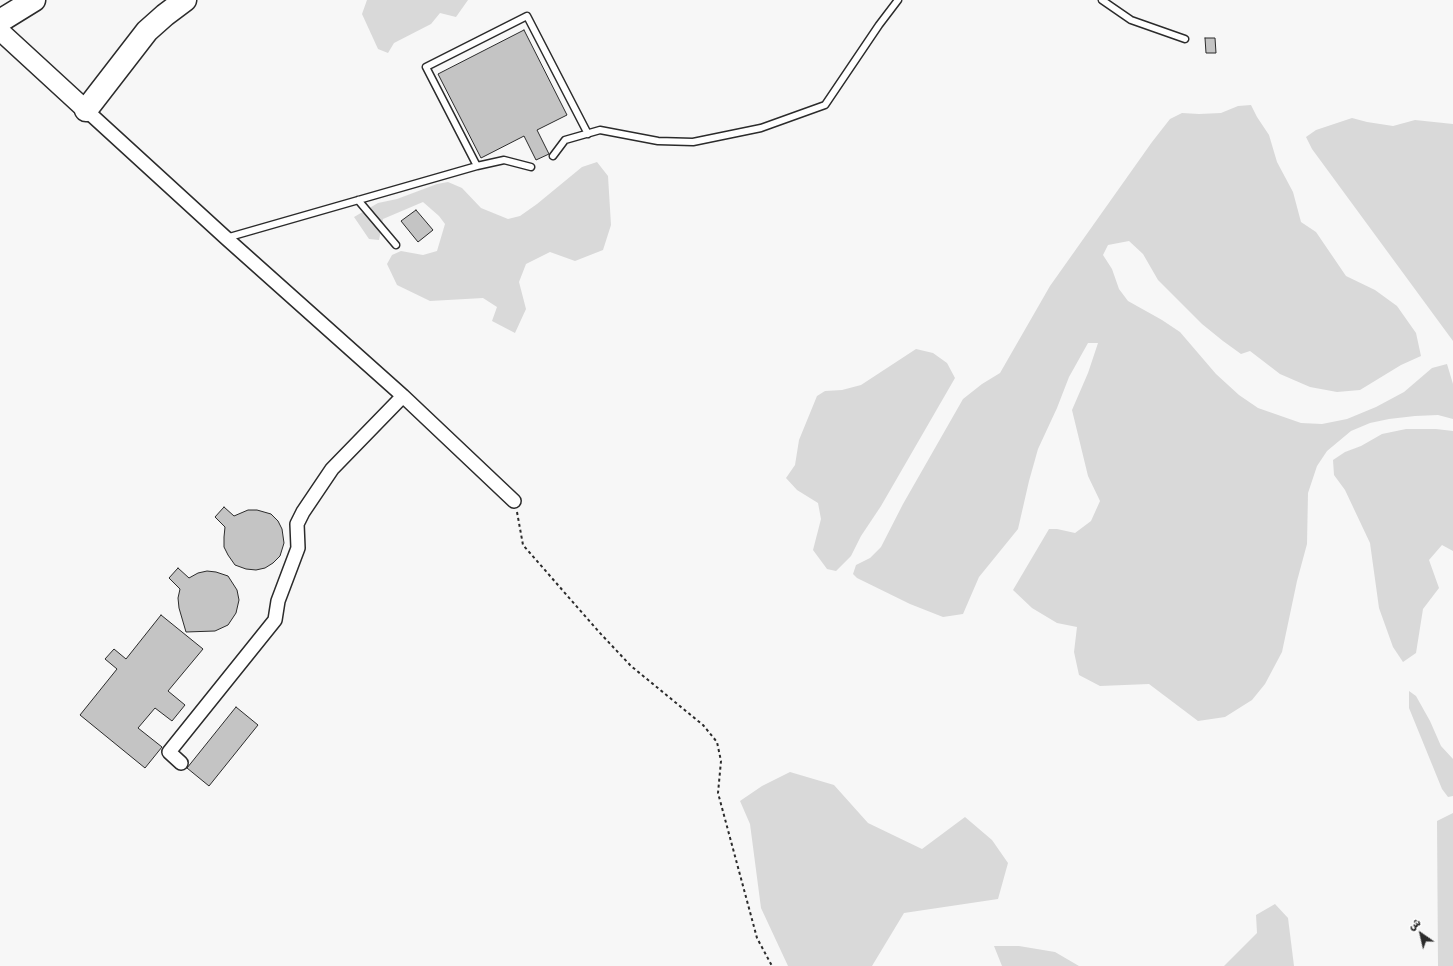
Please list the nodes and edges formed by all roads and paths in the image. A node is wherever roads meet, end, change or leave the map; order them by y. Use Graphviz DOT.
graph roads {
  1 [pos="34,0"];
  2 [pos="185,0"];
  3 [pos="898,0"];
  4 [pos="1102,0"];
  5 [pos="0,21"];
  6 [pos="0,31"];
  7 [pos="1185,39"];
  8 [pos="86,110"];
  9 [pos="588,134"];
  10 [pos="553,156"];
  11 [pos="477,166"];
  12 [pos="531,167"];
  13 [pos="358,200"];
  14 [pos="226,238"];
  15 [pos="396,245"];
  16 [pos="403,396"];
  17 [pos="514,501"];
  18 [pos="181,763"];
  19 [pos="772,966"];
  1 -- 5 [label="highway"];
  2 -- 8 [label="highway"];
  3 -- 9 [label="lane"];
  4 -- 7 [label="lane"];
  6 -- 8 [label="street"];
  8 -- 14 [label="street"];
  9 -- 10 [label="lane"];
  9 -- 11 [label="lane"];
  11 -- 12 [label="lane"];
  11 -- 13 [label="lane"];
  13 -- 14 [label="lane"];
  13 -- 15 [label="lane"];
  14 -- 16 [label="street"];
  16 -- 17 [label="street"];
  16 -- 18 [label="street"];
  17 -- 19 [label="path"];
}
